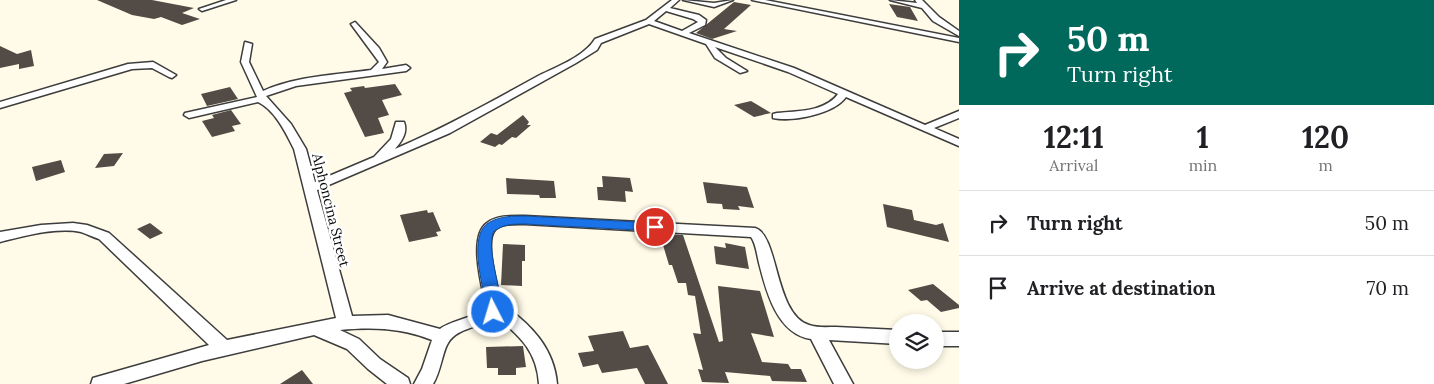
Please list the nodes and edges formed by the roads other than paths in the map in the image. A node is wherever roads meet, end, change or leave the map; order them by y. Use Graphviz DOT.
graph roads {
  1 [pos="233,0"];
  2 [pos="676,0"];
  3 [pos="686,0"];
  4 [pos="730,0"];
  5 [pos="755,0"];
  6 [pos="893,0"];
  7 [pos="921,3"];
  8 [pos="202,9"];
  9 [pos="665,9"];
  10 [pos="649,22"];
  11 [pos="355,24"];
  12 [pos="684,33"];
  13 [pos="959,34"];
  14 [pos="959,40"];
  15 [pos="709,42"];
  16 [pos="248,44"];
  17 [pos="406,68"];
  18 [pos="743,70"];
  19 [pos="373,73"];
  20 [pos="172,75"];
  21 [pos="844,93"];
  22 [pos="262,98"];
  23 [pos="0,105"];
  24 [pos="959,114"];
  25 [pos="189,115"];
  26 [pos="777,116"];
  27 [pos="400,124"];
  28 [pos="926,128"];
  29 [pos="959,143"];
  30 [pos="375,162"];
  31 [pos="312,188"];
  32 [pos="0,237"];
  33 [pos="494,306"];
  34 [pos="346,324"];
  35 [pos="314,328"];
  36 [pos="816,333"];
  37 [pos="443,337"];
  38 [pos="889,337"];
  39 [pos="944,339"];
  40 [pos="959,339"];
  41 [pos="224,348"];
  42 [pos="100,384"];
  43 [pos="401,384"];
  44 [pos="424,384"];
  45 [pos="548,384"];
  46 [pos="844,384"];
  1 -- 8 [label="street"];
  2 -- 9 [label="street"];
  3 -- 4 [label="street"];
  5 -- 14 [label="street"];
  6 -- 7 [label="street"];
  7 -- 13 [label="street"];
  9 -- 10 [label="street"];
  9 -- 12 [label="street"];
  10 -- 12 [label="street"];
  10 -- 30 [label="street"];
  11 -- 19 [label="street"];
  12 -- 15 [label="street"];
  15 -- 18 [label="street"];
  15 -- 21 [label="street"];
  16 -- 22 [label="street, Alphoncina Street"];
  17 -- 19 [label="street"];
  19 -- 22 [label="street"];
  20 -- 23 [label="street"];
  21 -- 26 [label="street"];
  21 -- 28 [label="street"];
  22 -- 25 [label="street"];
  22 -- 31 [label="street, Alphoncina Street"];
  24 -- 28 [label="street"];
  27 -- 30 [label="street"];
  28 -- 29 [label="street"];
  30 -- 31 [label="street"];
  31 -- 34 [label="street, Alphoncina Street"];
  32 -- 41 [label="street"];
  33 -- 36 [label="street"];
  33 -- 37 [label="street"];
  33 -- 45 [label="street"];
  34 -- 35 [label="street"];
  34 -- 37 [label="street"];
  35 -- 41 [label="street"];
  35 -- 43 [label="street"];
  36 -- 38 [label="street"];
  36 -- 46 [label="street"];
  37 -- 44 [label="street"];
  39 -- 40 [label="street"];
  41 -- 42 [label="street"];
}
